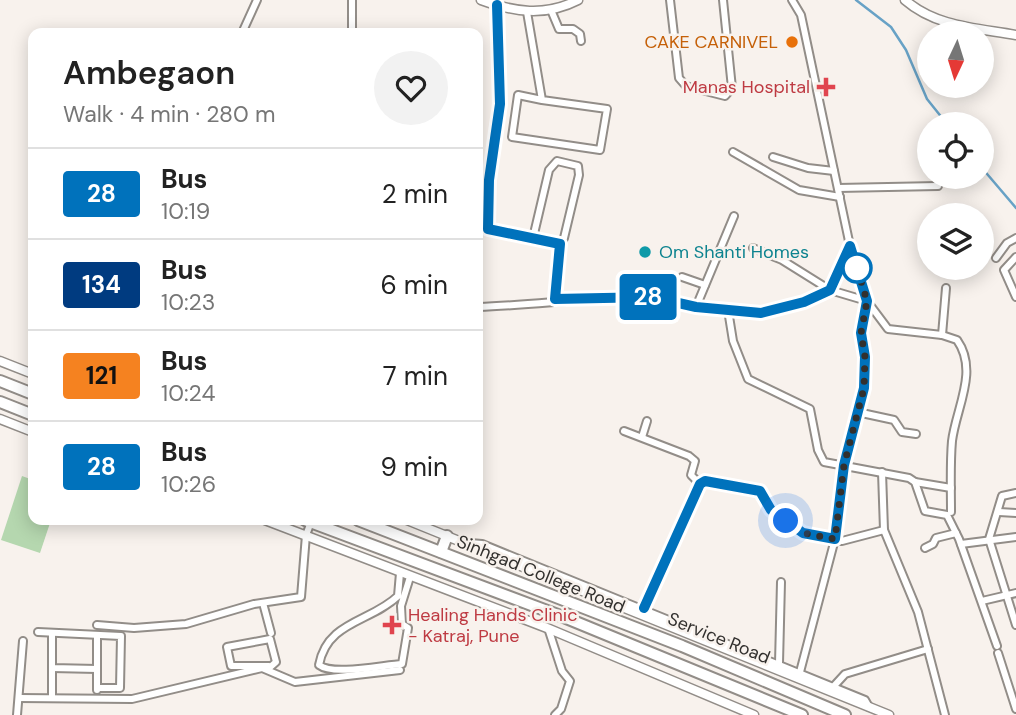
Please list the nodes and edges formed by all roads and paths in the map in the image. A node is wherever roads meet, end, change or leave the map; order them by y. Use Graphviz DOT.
graph roads {
  1 [pos="257,0"];
  2 [pos="352,0"];
  3 [pos="481,0"];
  4 [pos="578,0"];
  5 [pos="670,0"];
  6 [pos="723,0"];
  7 [pos="792,0"];
  8 [pos="905,0"];
  9 [pos="497,5"];
  10 [pos="551,10"];
  11 [pos="527,12"];
  12 [pos="244,28"];
  13 [pos="352,28"];
  14 [pos="1016,35"];
  15 [pos="581,41"];
  16 [pos="542,100"];
  17 [pos="733,152"];
  18 [pos="774,157"];
  19 [pos="834,171"];
  20 [pos="483,179"];
  21 [pos="489,180"];
  22 [pos="917,186"];
  23 [pos="838,188"];
  24 [pos="840,198"];
  25 [pos="734,216"];
  26 [pos="533,238"];
  27 [pos="1016,238"];
  28 [pos="560,244"];
  29 [pos="850,246"];
  30 [pos="753,248"];
  31 [pos="1016,257"];
  32 [pos="996,258"];
  33 [pos="682,277"];
  34 [pos="705,285"];
  35 [pos="946,288"];
  36 [pos="830,290"];
  37 [pos="1016,297"];
  38 [pos="555,299"];
  39 [pos="867,301"];
  40 [pos="483,306"];
  41 [pos="696,307"];
  42 [pos="728,310"];
  43 [pos="942,335"];
  44 [pos="0,361"];
  45 [pos="28,371"];
  46 [pos="0,381"];
  47 [pos="28,392"];
  48 [pos="1,403"];
  49 [pos="857,412"];
  50 [pos="28,413"];
  51 [pos="0,419"];
  52 [pos="647,421"];
  53 [pos="28,430"];
  54 [pos="624,431"];
  55 [pos="916,434"];
  56 [pos="642,437"];
  57 [pos="844,465"];
  58 [pos="882,472"];
  59 [pos="915,482"];
  60 [pos="700,484"];
  61 [pos="951,488"];
  62 [pos="1016,493"];
  63 [pos="951,512"];
  64 [pos="999,512"];
  65 [pos="1016,513"];
  66 [pos="279,525"];
  67 [pos="307,525"];
  68 [pos="319,525"];
  69 [pos="371,525"];
  70 [pos="420,525"];
  71 [pos="884,530"];
  72 [pos="956,533"];
  73 [pos="306,535"];
  74 [pos="447,536"];
  75 [pos="1016,537"];
  76 [pos="835,539"];
  77 [pos="989,539"];
  78 [pos="465,543"];
  79 [pos="961,544"];
  80 [pos="925,548"];
  81 [pos="441,552"];
  82 [pos="400,573"];
  83 [pos="410,577"];
  84 [pos="781,582"];
  85 [pos="1016,593"];
  86 [pos="1007,595"];
  87 [pos="982,601"];
  88 [pos="263,603"];
  89 [pos="644,608"];
  90 [pos="553,612"];
  91 [pos="97,625"];
  92 [pos="1016,625"];
  93 [pos="547,628"];
  94 [pos="38,632"];
  95 [pos="271,633"];
  96 [pos="52,634"];
  97 [pos="97,636"];
  98 [pos="23,641"];
  99 [pos="928,649"];
  100 [pos="779,663"];
  101 [pos="52,668"];
  102 [pos="269,668"];
  103 [pos="97,669"];
  104 [pos="400,670"];
  105 [pos="800,671"];
  106 [pos="834,686"];
  107 [pos="97,688"];
  108 [pos="19,698"];
  109 [pos="51,698"];
  110 [pos="96,698"];
  111 [pos="869,707"];
  112 [pos="1016,709"];
  113 [pos="17,715"];
  114 [pos="555,715"];
  115 [pos="754,715"];
  116 [pos="802,715"];
  117 [pos="845,715"];
  118 [pos="890,715"];
  119 [pos="946,715"];
  1 -- 12 [label="street"];
  2 -- 13 [label="street"];
  3 -- 9 [label="street"];
  4 -- 10 [label="street"];
  5 -- 6 [label="street"];
  7 -- 19 [label="street"];
  8 -- 14 [label="street"];
  9 -- 11 [label="street"];
  9 -- 21 [label="street"];
  10 -- 11 [label="street"];
  10 -- 15 [label="street"];
  11 -- 16 [label="street"];
  16 -- 16 [label="street"];
  17 -- 24 [label="street"];
  18 -- 19 [label="street"];
  19 -- 23 [label="street"];
  20 -- 21 [label="street"];
  21 -- 26 [label="street"];
  22 -- 23 [label="street"];
  23 -- 24 [label="street"];
  24 -- 29 [label="street"];
  25 -- 34 [label="street"];
  26 -- 28 [label="street"];
  26 -- 28 [label="street"];
  27 -- 32 [label="street"];
  28 -- 38 [label="street"];
  29 -- 36 [label="street"];
  29 -- 39 [label="street"];
  30 -- 36 [label="street"];
  31 -- 37 [label="street"];
  33 -- 34 [label="street"];
  34 -- 41 [label="street"];
  35 -- 43 [label="street"];
  36 -- 39 [label="street"];
  36 -- 42 [label="street"];
  38 -- 40 [label="street"];
  38 -- 41 [label="street"];
  39 -- 43 [label="street"];
  39 -- 49 [label="street"];
  41 -- 42 [label="street"];
  42 -- 57 [label="street"];
  43 -- 61 [label="street"];
  44 -- 45 [label="street"];
  46 -- 47 [label="highway"];
  48 -- 50 [label="highway"];
  49 -- 55 [label="street"];
  49 -- 57 [label="street"];
  51 -- 53 [label="street"];
  52 -- 56 [label="street"];
  54 -- 56 [label="street"];
  56 -- 60 [label="street"];
  57 -- 58 [label="street"];
  57 -- 76 [label="street"];
  58 -- 59 [label="street"];
  58 -- 71 [label="street"];
  59 -- 61 [label="street"];
  59 -- 72 [label="street"];
  60 -- 76 [label="street"];
  60 -- 89 [label="street"];
  61 -- 63 [label="street"];
  62 -- 64 [label="street"];
  64 -- 65 [label="street"];
  64 -- 77 [label="street"];
  66 -- 73 [label="street"];
  67 -- 73 [label="street"];
  68 -- 90 [label="highway"];
  69 -- 81 [label="highway"];
  70 -- 74 [label="street"];
  71 -- 76 [label="street"];
  71 -- 99 [label="street"];
  72 -- 79 [label="street"];
  72 -- 80 [label="street"];
  73 -- 82 [label="street"];
  73 -- 88 [label="street"];
  74 -- 78 [label="street, Sinhgad College Road"];
  74 -- 81 [label="highway"];
  75 -- 77 [label="street"];
  76 -- 105 [label="street"];
  77 -- 79 [label="street"];
  77 -- 86 [label="street"];
  78 -- 89 [label="street, Service Road"];
  78 -- 111 [label="street, Sinhgad College Road"];
  79 -- 87 [label="street"];
  81 -- 117 [label="highway"];
  82 -- 83 [label="street"];
  82 -- 83 [label="street"];
  83 -- 93 [label="street"];
  84 -- 100 [label="street"];
  85 -- 86 [label="street"];
  86 -- 87 [label="street"];
  86 -- 92 [label="street"];
  87 -- 112 [label="street"];
  88 -- 91 [label="street"];
  88 -- 95 [label="street"];
  89 -- 100 [label="street, Service Road"];
  90 -- 93 [label="street"];
  90 -- 116 [label="highway"];
  93 -- 114 [label="street"];
  93 -- 115 [label="street"];
  94 -- 96 [label="street"];
  96 -- 97 [label="street"];
  96 -- 101 [label="street"];
  97 -- 103 [label="street"];
  97 -- 107 [label="street"];
  98 -- 108 [label="street"];
  99 -- 106 [label="street"];
  99 -- 119 [label="street"];
  100 -- 105 [label="street, Service Road"];
  101 -- 103 [label="street"];
  101 -- 109 [label="street"];
  102 -- 102 [label="street"];
  102 -- 104 [label="street"];
  102 -- 110 [label="street"];
  103 -- 107 [label="street"];
  105 -- 106 [label="street, Service Road"];
  106 -- 111 [label="street, Service Road"];
  107 -- 110 [label="street"];
  108 -- 109 [label="street"];
  108 -- 113 [label="street"];
  109 -- 110 [label="street"];
  111 -- 118 [label="street, Service Road"];
}
